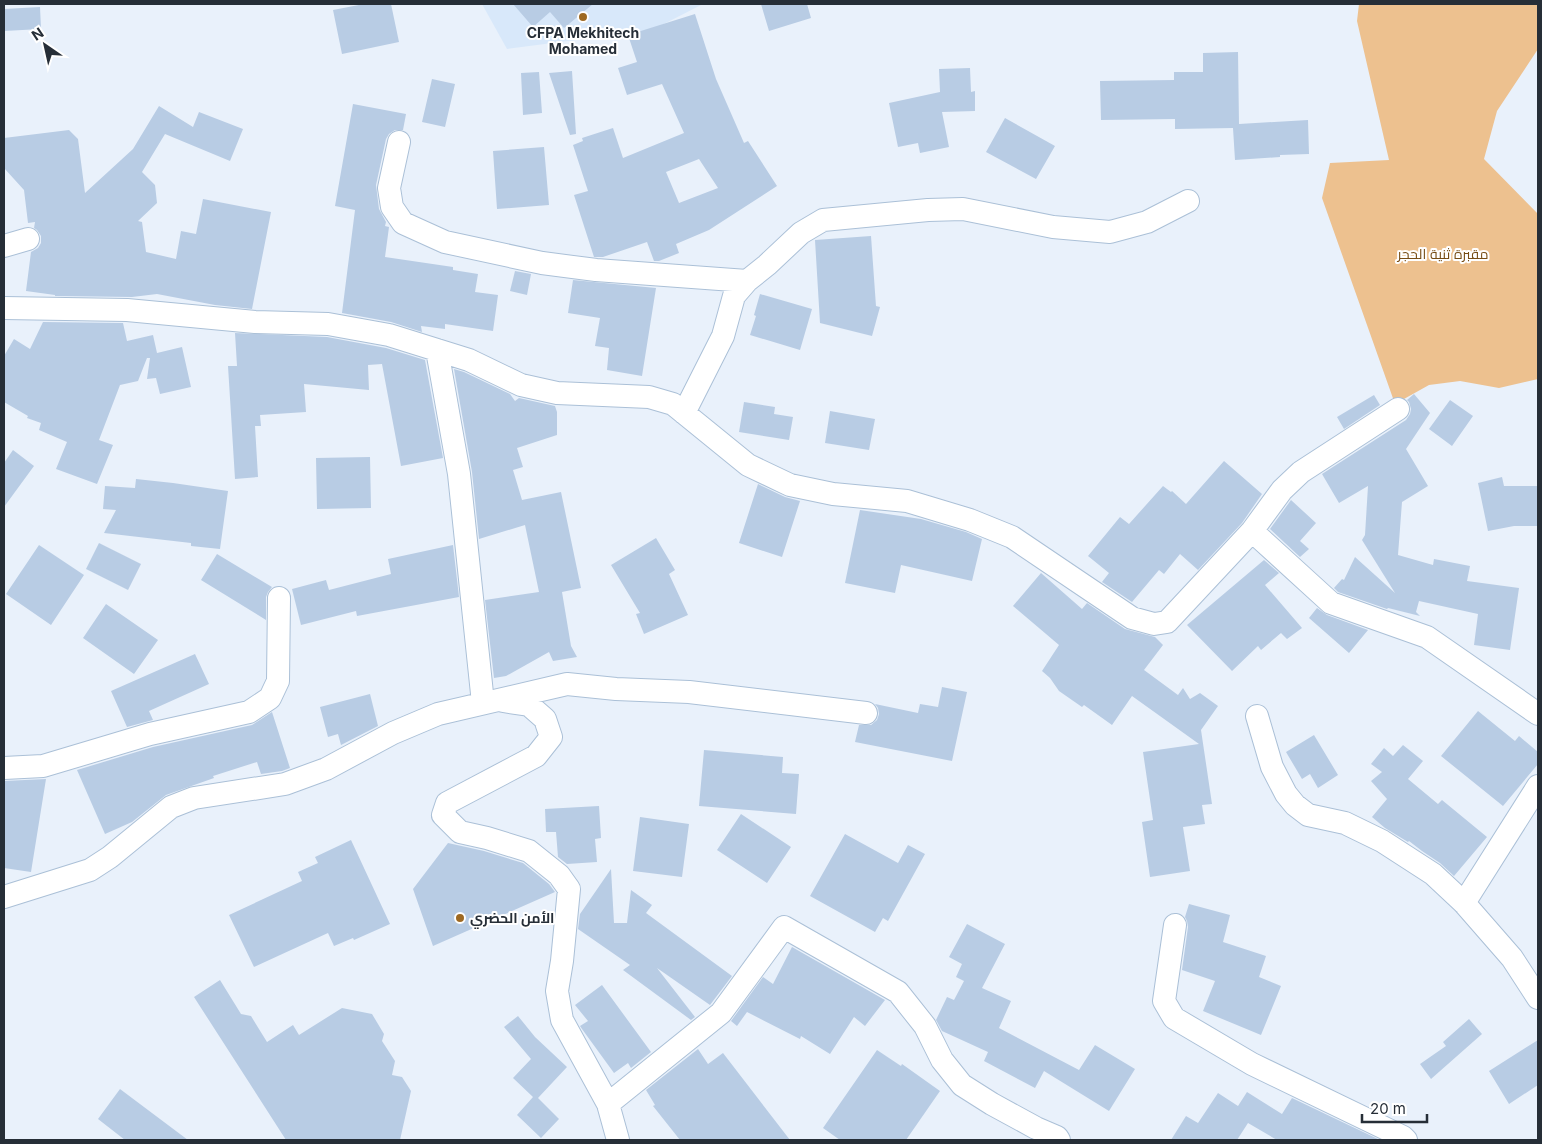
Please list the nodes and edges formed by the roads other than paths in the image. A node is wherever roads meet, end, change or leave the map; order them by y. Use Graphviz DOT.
graph roads {
  1 [pos="399,142"];
  2 [pos="1188,201"];
  3 [pos="28,238"];
  4 [pos="4,246"];
  5 [pos="747,281"];
  6 [pos="4,308"];
  7 [pos="437,350"];
  8 [pos="1398,409"];
  9 [pos="684,413"];
  10 [pos="1252,531"];
  11 [pos="279,598"];
  12 [pos="489,701"];
  13 [pos="866,714"];
  14 [pos="1538,714"];
  15 [pos="1257,716"];
  16 [pos="4,768"];
  17 [pos="1538,786"];
  18 [pos="4,897"];
  19 [pos="1464,903"];
  20 [pos="1175,925"];
  21 [pos="1538,998"];
  22 [pos="608,1104"];
  23 [pos="618,1140"];
  24 [pos="1059,1140"];
  25 [pos="1406,1140"];
  1 -- 5 [label="street"];
  2 -- 5 [label="street"];
  3 -- 4 [label="street"];
  5 -- 9 [label="street"];
  6 -- 7 [label="street"];
  7 -- 9 [label="street"];
  7 -- 12 [label="street"];
  8 -- 10 [label="street"];
  9 -- 10 [label="street"];
  10 -- 14 [label="street"];
  11 -- 16 [label="street"];
  12 -- 13 [label="street"];
  12 -- 18 [label="street"];
  12 -- 22 [label="street"];
  15 -- 19 [label="street"];
  17 -- 19 [label="street"];
  19 -- 21 [label="street"];
  20 -- 25 [label="street"];
  22 -- 23 [label="street"];
  22 -- 24 [label="street"];
}
